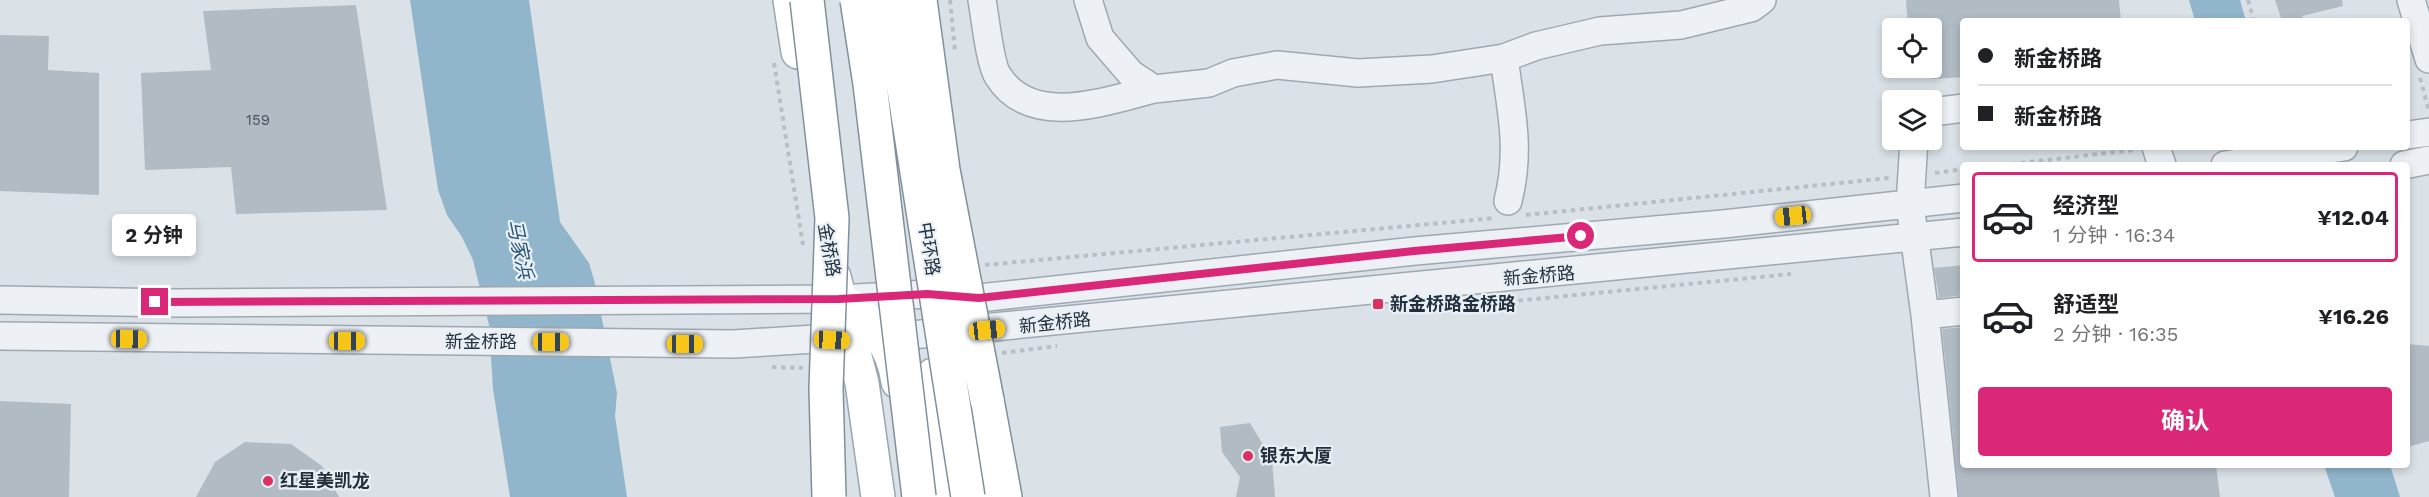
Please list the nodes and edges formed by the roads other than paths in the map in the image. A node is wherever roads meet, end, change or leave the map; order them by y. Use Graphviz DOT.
graph roads {
  1 [pos="790,0"];
  2 [pos="807,0"];
  3 [pos="856,0"];
  4 [pos="890,0"];
  5 [pos="899,0"];
  6 [pos="920,0"];
  7 [pos="982,0"];
  8 [pos="1088,0"];
  9 [pos="1762,0"];
  10 [pos="2411,0"];
  11 [pos="1504,58"];
  12 [pos="2429,59"];
  13 [pos="1154,88"];
  14 [pos="1960,108"];
  15 [pos="1942,111"];
  16 [pos="2429,132"];
  17 [pos="2410,135"];
  18 [pos="1913,150"];
  19 [pos="2327,150"];
  20 [pos="2429,160"];
  21 [pos="2246,162"];
  22 [pos="2410,164"];
  23 [pos="943,170"];
  24 [pos="1960,198"];
  25 [pos="1910,204"];
  26 [pos="1509,211"];
  27 [pos="1960,233"];
  28 [pos="1913,239"];
  29 [pos="927,294"];
  30 [pos="839,299"];
  31 [pos="0,300"];
  32 [pos="1960,311"];
  33 [pos="1925,315"];
  34 [pos="962,332"];
  35 [pos="928,334"];
  36 [pos="0,336"];
  37 [pos="882,339"];
  38 [pos="850,341"];
  39 [pos="829,497"];
  40 [pos="878,497"];
  41 [pos="914,497"];
  42 [pos="920,497"];
  43 [pos="950,497"];
  44 [pos="969,497"];
  45 [pos="985,497"];
  46 [pos="1005,497"];
  47 [pos="1944,497"];
  1 -- 30 [label="main road, 金桥路"];
  2 -- 39 [label="main road, bridge"];
  3 -- 42 [label="main road, bridge"];
  4 -- 44 [label="main road, 中环路, bridge"];
  5 -- 29 [label="main road"];
  6 -- 23 [label="main road, bridge"];
  7 -- 13 [label="street"];
  8 -- 13 [label="street"];
  9 -- 11 [label="street"];
  10 -- 12 [label="street"];
  11 -- 13 [label="street"];
  11 -- 26 [label="street"];
  14 -- 15 [label="street"];
  16 -- 17 [label="street"];
  18 -- 25 [label="street"];
  19 -- 21 [label="street"];
  20 -- 22 [label="street"];
  23 -- 44 [label="main road, bridge"];
  23 -- 46 [label="main road, bridge"];
  24 -- 25 [label="street, 新金桥路"];
  25 -- 28 [label="street"];
  25 -- 29 [label="street, 新金桥路"];
  27 -- 28 [label="street, 新金桥路"];
  28 -- 33 [label="street"];
  28 -- 34 [label="street, 新金桥路"];
  29 -- 30 [label="street, 新金桥路"];
  29 -- 34 [label="main road"];
  29 -- 35 [label="main road"];
  30 -- 31 [label="street, 新金桥路"];
  30 -- 37 [label="main road"];
  30 -- 38 [label="main road, 金桥路"];
  32 -- 33 [label="street"];
  33 -- 47 [label="street"];
  34 -- 35 [label="street, 新金桥路"];
  34 -- 45 [label="main road"];
  35 -- 37 [label="street, 新金桥路"];
  35 -- 43 [label="main road"];
  36 -- 38 [label="street, 新金桥路"];
  37 -- 38 [label="street, 新金桥路"];
  37 -- 41 [label="main road"];
  38 -- 40 [label="main road, 金桥路"];
}
